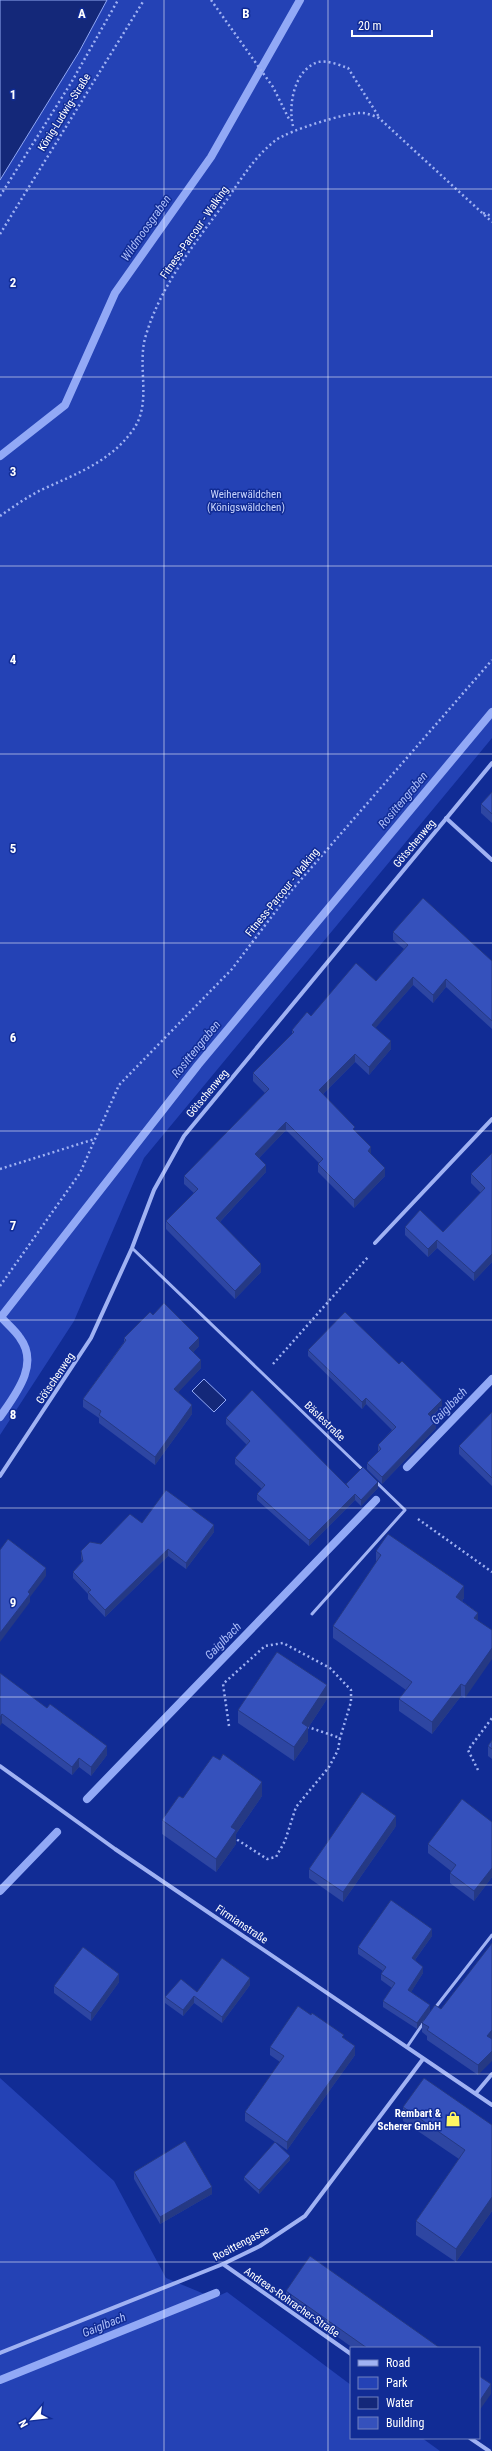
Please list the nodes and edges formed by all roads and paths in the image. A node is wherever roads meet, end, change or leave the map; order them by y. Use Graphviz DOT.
graph roads {
  1 [pos="118,0"];
  2 [pos="144,0"];
  3 [pos="211,0"];
  4 [pos="379,118"];
  5 [pos="293,126"];
  6 [pos="296,132"];
  7 [pos="0,196"];
  8 [pos="481,212"];
  9 [pos="492,216"];
  10 [pos="492,222"];
  11 [pos="0,234"];
  12 [pos="0,516"];
  13 [pos="492,660"];
  14 [pos="492,763"];
  15 [pos="446,818"];
  16 [pos="492,860"];
  17 [pos="492,1119"];
  18 [pos="95,1139"];
  19 [pos="0,1169"];
  20 [pos="375,1243"];
  21 [pos="132,1248"];
  22 [pos="0,1286"];
  23 [pos="264,1375"];
  24 [pos="365,1472"];
  25 [pos="0,1476"];
  26 [pos="371,1477"];
  27 [pos="405,1510"];
  28 [pos="492,1572"];
  29 [pos="312,1614"];
  30 [pos="492,1718"];
  31 [pos="228,1726"];
  32 [pos="308,1728"];
  33 [pos="340,1738"];
  34 [pos="0,1766"];
  35 [pos="478,1770"];
  36 [pos="229,1835"];
  37 [pos="492,1935"];
  38 [pos="432,2012"];
  39 [pos="427,2018"];
  40 [pos="407,2047"];
  41 [pos="423,2059"];
  42 [pos="492,2074"];
  43 [pos="476,2093"];
  44 [pos="492,2105"];
  45 [pos="223,2264"];
  46 [pos="0,2353"];
  47 [pos="350,2353"];
  48 [pos="471,2439"];
  49 [pos="489,2451"];
  1 -- 7 [label="path"];
  2 -- 11 [label="path, König-Ludwig-Straße"];
  3 -- 5 [label="path"];
  4 -- 5 [label="path"];
  4 -- 6 [label="path, Fitness-Parcour - Walking"];
  4 -- 8 [label="path, Fitness-Parcour - Walking"];
  5 -- 6 [label="path"];
  6 -- 12 [label="path, Fitness-Parcour - Walking"];
  8 -- 9 [label="path, Fitness-Parcour - Walking"];
  8 -- 10 [label="path, Fitness-Parcour - Walking"];
  13 -- 18 [label="path, Fitness-Parcour - Walking"];
  14 -- 15 [label="street, Götschenweg"];
  15 -- 16 [label="street"];
  15 -- 21 [label="street, Götschenweg"];
  17 -- 20 [label="street"];
  18 -- 19 [label="path"];
  18 -- 22 [label="path, Fitness-Parcour - Walking"];
  20 -- 23 [label="path"];
  21 -- 23 [label="lane, Bäslestraße"];
  21 -- 25 [label="street, Götschenweg"];
  23 -- 24 [label="lane, Bäslestraße"];
  26 -- 27 [label="lane"];
  27 -- 28 [label="path"];
  27 -- 29 [label="lane"];
  30 -- 35 [label="path"];
  31 -- 33 [label="path"];
  32 -- 33 [label="path"];
  33 -- 36 [label="path"];
  34 -- 40 [label="street, Firmianstraße"];
  37 -- 38 [label="lane"];
  39 -- 40 [label="lane"];
  40 -- 41 [label="street, Firmianstraße"];
  41 -- 43 [label="street, Firmianstraße"];
  41 -- 45 [label="street, Rosittengasse"];
  42 -- 43 [label="street"];
  43 -- 44 [label="street, Firmianstraße"];
  45 -- 46 [label="street, Rosittengasse"];
  45 -- 47 [label="street, Andreas-Rohracher-Straße"];
  48 -- 49 [label="street"];
}
